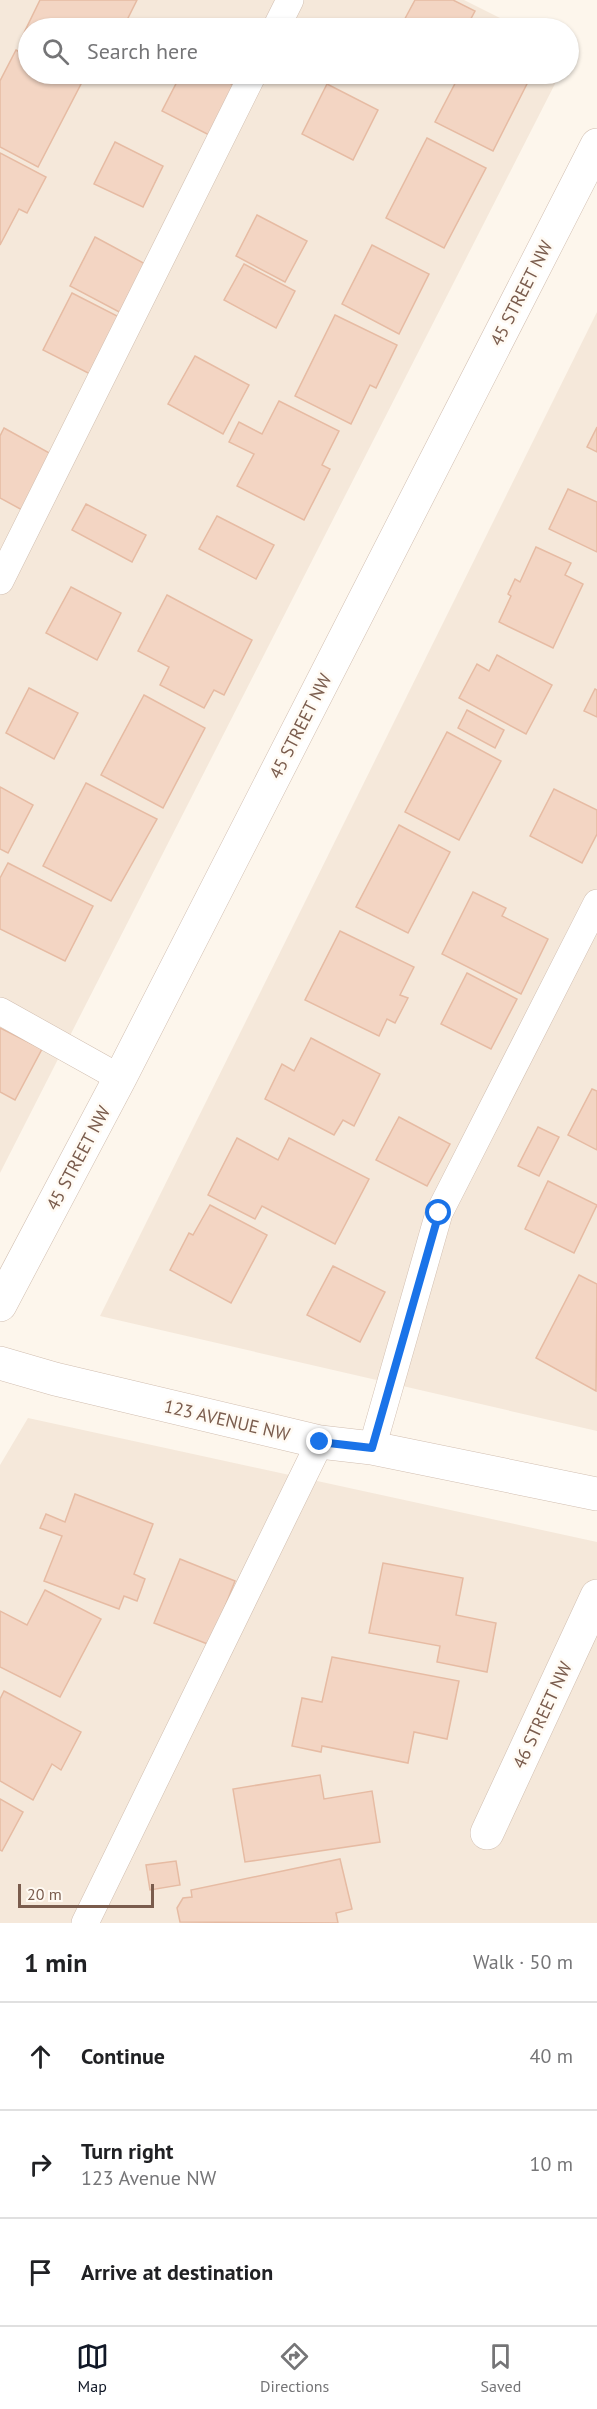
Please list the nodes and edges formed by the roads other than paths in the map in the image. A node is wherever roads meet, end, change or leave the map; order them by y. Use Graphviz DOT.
graph roads {
  1 [pos="290,0"];
  2 [pos="281,18"];
  3 [pos="248,84"];
  4 [pos="597,145"];
  5 [pos="0,582"];
  6 [pos="597,903"];
  7 [pos="0,1011"];
  8 [pos="120,1078"];
  9 [pos="0,1305"];
  10 [pos="0,1363"];
  11 [pos="320,1442"];
  12 [pos="372,1448"];
  13 [pos="597,1494"];
  14 [pos="597,1596"];
  15 [pos="487,1833"];
  16 [pos="85,1923"];
  1 -- 2 [label="lane"];
  3 -- 5 [label="lane"];
  4 -- 8 [label="street, 45 STREET NW"];
  6 -- 12 [label="lane"];
  7 -- 8 [label="lane"];
  8 -- 9 [label="street, 45 STREET NW"];
  10 -- 11 [label="street, 123 AVENUE NW"];
  11 -- 12 [label="street, 123 AVENUE NW"];
  11 -- 16 [label="lane"];
  12 -- 13 [label="street, 123 AVENUE NW"];
  14 -- 15 [label="street, 46 STREET NW"];
}
